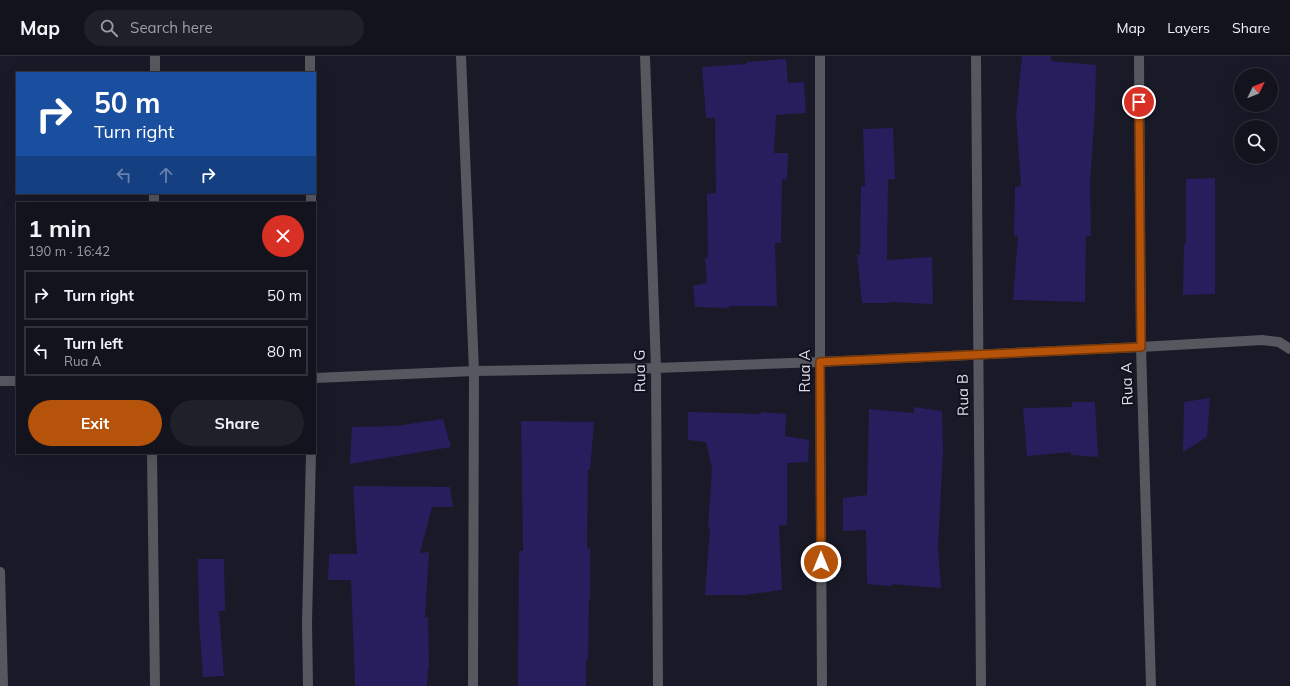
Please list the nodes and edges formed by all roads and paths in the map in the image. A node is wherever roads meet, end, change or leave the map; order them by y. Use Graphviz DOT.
graph roads {
  1 [pos="155,56"];
  2 [pos="310,56"];
  3 [pos="461,56"];
  4 [pos="645,56"];
  5 [pos="820,56"];
  6 [pos="976,56"];
  7 [pos="1139,56"];
  8 [pos="155,72"];
  9 [pos="310,72"];
  10 [pos="1141,347"];
  11 [pos="1290,348"];
  12 [pos="978,355"];
  13 [pos="820,362"];
  14 [pos="656,368"];
  15 [pos="474,371"];
  16 [pos="316,378"];
  17 [pos="0,381"];
  18 [pos="16,381"];
  19 [pos="152,454"];
  20 [pos="311,454"];
  21 [pos="0,572"];
  22 [pos="3,686"];
  23 [pos="155,686"];
  24 [pos="308,686"];
  25 [pos="473,686"];
  26 [pos="658,686"];
  27 [pos="822,686"];
  28 [pos="982,686"];
  29 [pos="1151,686"];
  1 -- 8 [label="street"];
  2 -- 9 [label="street"];
  3 -- 15 [label="street"];
  4 -- 14 [label="street, Rua G"];
  5 -- 13 [label="street, Rua A"];
  6 -- 12 [label="street, Rua B"];
  7 -- 10 [label="street, Rua A"];
  10 -- 11 [label="street"];
  10 -- 12 [label="street"];
  10 -- 29 [label="street, Rua A"];
  12 -- 13 [label="street"];
  12 -- 28 [label="street, Rua B"];
  13 -- 14 [label="street"];
  13 -- 27 [label="street, Rua A"];
  14 -- 15 [label="street"];
  14 -- 26 [label="street, Rua G"];
  15 -- 16 [label="street"];
  15 -- 25 [label="street"];
  17 -- 18 [label="street"];
  19 -- 23 [label="street"];
  20 -- 24 [label="street"];
  21 -- 22 [label="street"];
}
